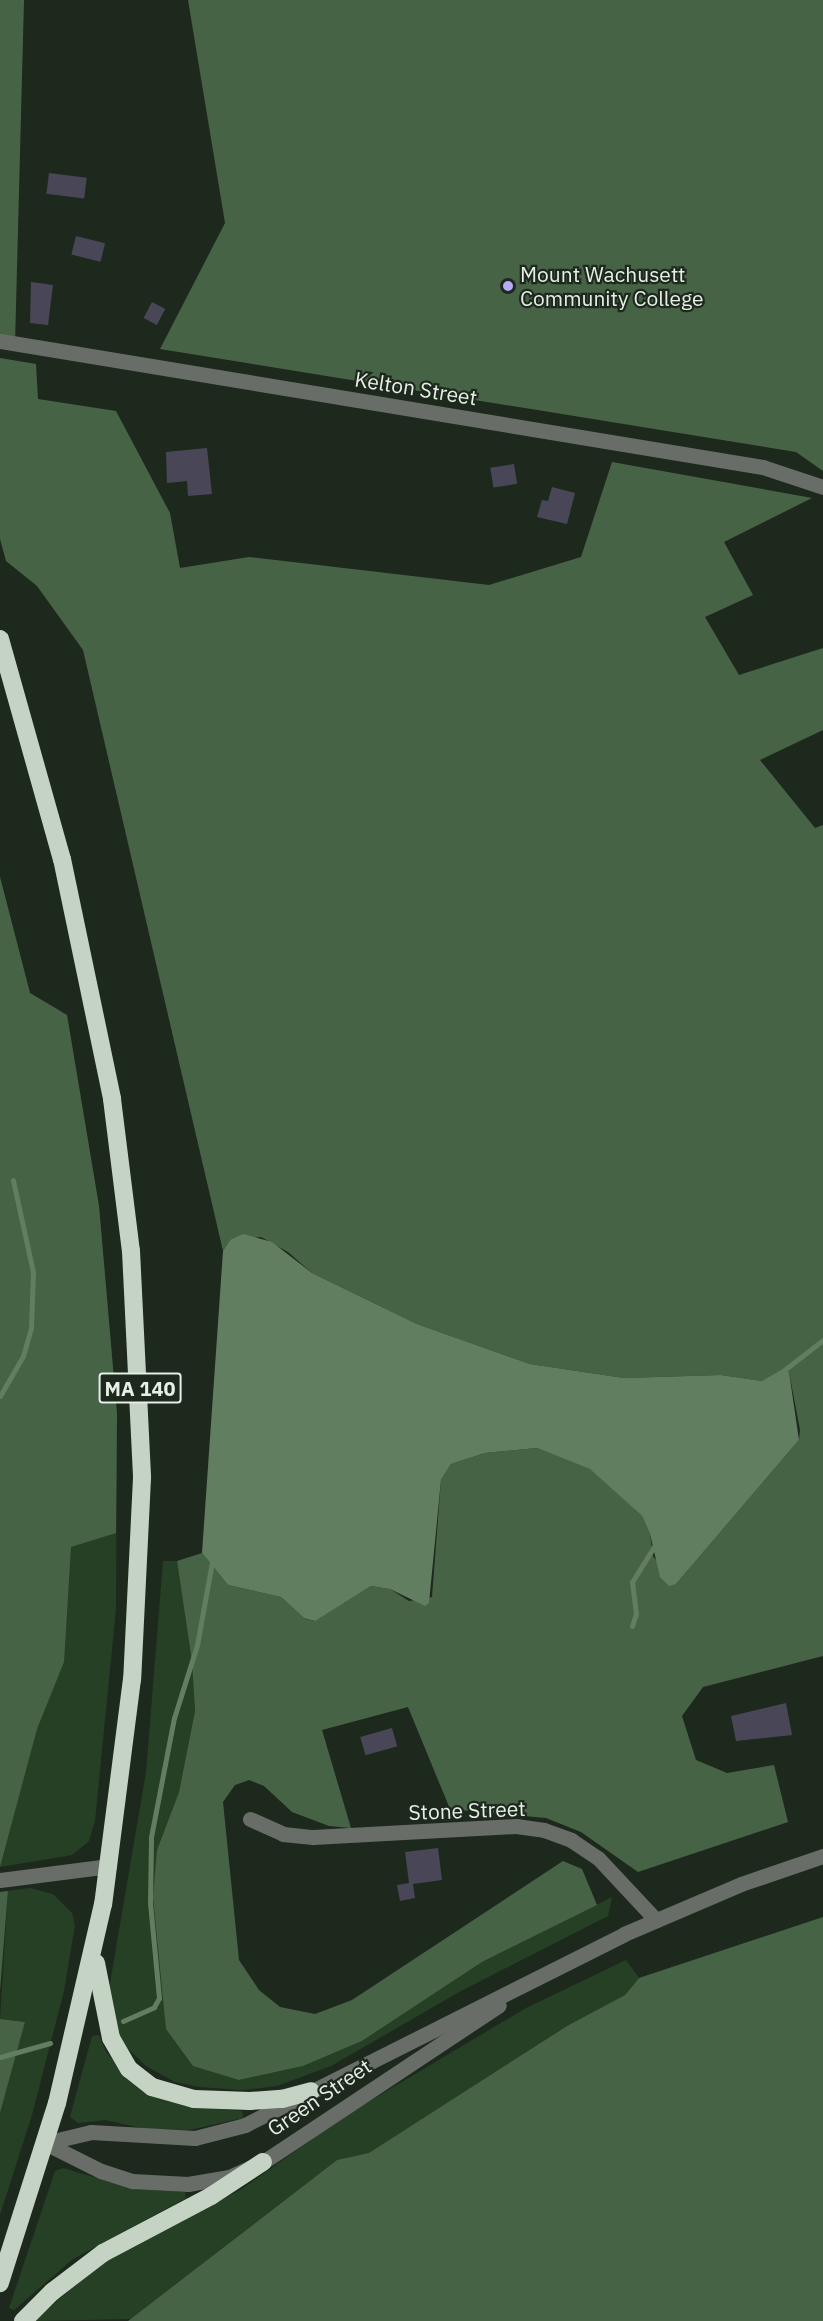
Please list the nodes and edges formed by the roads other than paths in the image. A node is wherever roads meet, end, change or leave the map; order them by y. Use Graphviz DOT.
graph roads {
  1 [pos="0,341"];
  2 [pos="823,487"];
  3 [pos="0,639"];
  4 [pos="250,1820"];
  5 [pos="823,1856"];
  6 [pos="109,1866"];
  7 [pos="0,1880"];
  8 [pos="656,1920"];
  9 [pos="94,1947"];
  10 [pos="595,1948"];
  11 [pos="311,2091"];
  12 [pos="45,2144"];
  13 [pos="263,2162"];
  14 [pos="0,2283"];
  15 [pos="23,2321"];
  1 -- 2 [label="street, Kelton Street"];
  3 -- 6 [label="highway, MA 140"];
  4 -- 8 [label="street, Stone Street"];
  5 -- 8 [label="street, Green Street"];
  6 -- 7 [label="street"];
  6 -- 9 [label="highway, MA 140"];
  8 -- 10 [label="street, Green Street"];
  9 -- 11 [label="highway"];
  9 -- 12 [label="highway, MA 140"];
  10 -- 11 [label="street, Green Street"];
  10 -- 13 [label="street, Green Street"];
  11 -- 12 [label="street, Green Street"];
  12 -- 13 [label="street, Green Street"];
  12 -- 14 [label="highway, MA 140"];
  13 -- 15 [label="highway"];
}
